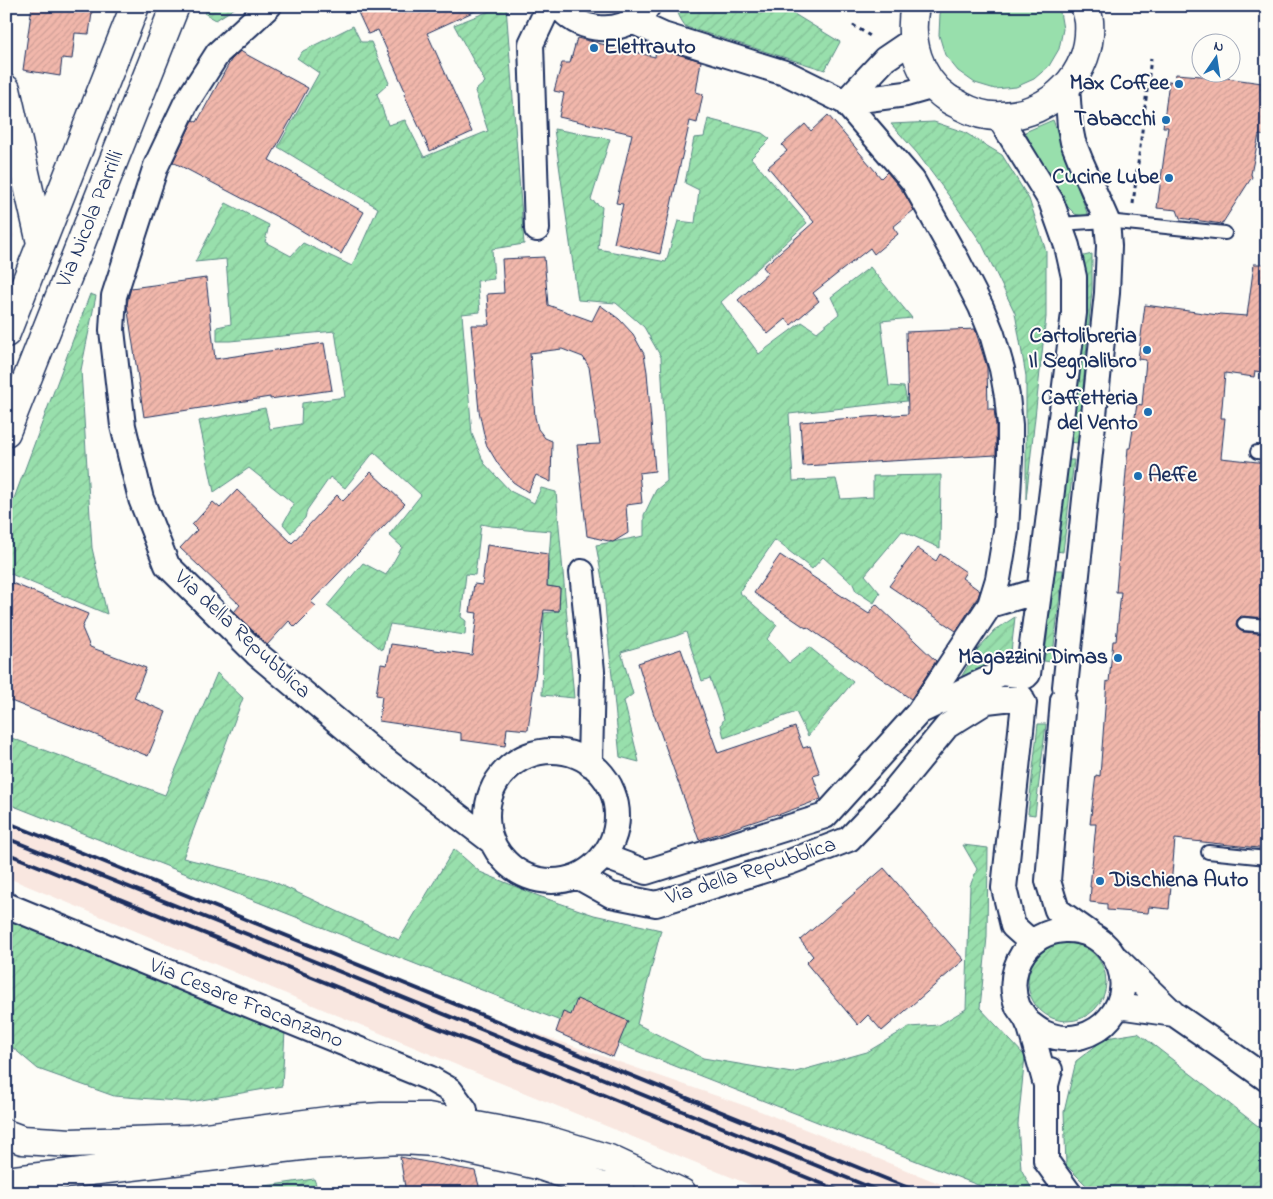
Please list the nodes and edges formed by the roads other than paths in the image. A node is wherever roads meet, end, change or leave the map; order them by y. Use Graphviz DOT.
graph roads {
  1 [pos="135,6"];
  2 [pos="175,6"];
  3 [pos="269,6"];
  4 [pos="549,6"];
  5 [pos="559,6"];
  6 [pos="915,6"];
  7 [pos="1092,11"];
  8 [pos="640,14"];
  9 [pos="913,40"];
  10 [pos="934,86"];
  11 [pos="1067,87"];
  12 [pos="6,89"];
  13 [pos="845,102"];
  14 [pos="999,117"];
  15 [pos="1118,222"];
  16 [pos="1059,224"];
  17 [pos="537,229"];
  18 [pos="1225,233"];
  19 [pos="41,243"];
  20 [pos="6,333"];
  21 [pos="6,432"];
  22 [pos="582,572"];
  23 [pos="1038,591"];
  24 [pos="990,605"];
  25 [pos="1244,624"];
  26 [pos="1267,626"];
  27 [pos="1024,688"];
  28 [pos="1064,693"];
  29 [pos="920,712"];
  30 [pos="590,764"];
  31 [pos="491,841"];
  32 [pos="1208,852"];
  33 [pos="603,856"];
  34 [pos="1267,858"];
  35 [pos="576,876"];
  36 [pos="6,905"];
  37 [pos="1093,936"];
  38 [pos="1032,942"];
  39 [pos="1116,958"];
  40 [pos="1118,1006"];
  41 [pos="1174,1014"];
  42 [pos="1028,1022"];
  43 [pos="1059,1038"];
  44 [pos="1267,1079"];
  45 [pos="1046,1085"];
  46 [pos="465,1123"];
  47 [pos="6,1134"];
  48 [pos="6,1181"];
  49 [pos="620,1193"];
  50 [pos="682,1193"];
  51 [pos="1069,1193"];
  1 -- 19 [label="street, Via Nicola Parrilli"];
  2 -- 21 [label="street, Via Nicola Parrilli"];
  3 -- 31 [label="street, Via della Repubblica"];
  4 -- 17 [label="street"];
  5 -- 8 [label="street"];
  6 -- 9 [label="street"];
  7 -- 11 [label="street"];
  8 -- 13 [label="street, Via della Repubblica"];
  9 -- 10 [label="street"];
  9 -- 13 [label="street"];
  10 -- 13 [label="street"];
  10 -- 14 [label="street"];
  11 -- 14 [label="street"];
  11 -- 15 [label="street"];
  12 -- 19 [label="street, Via Nicola Parrilli"];
  13 -- 24 [label="street, Via della Repubblica"];
  14 -- 16 [label="street"];
  15 -- 16 [label="lane"];
  15 -- 18 [label="lane"];
  15 -- 28 [label="street"];
  16 -- 23 [label="street"];
  19 -- 20 [label="street, Via Nicola Parrilli"];
  22 -- 30 [label="street"];
  23 -- 24 [label="street"];
  23 -- 27 [label="street"];
  24 -- 29 [label="street, Via della Repubblica"];
  25 -- 26 [label="lane"];
  27 -- 28 [label="street"];
  27 -- 28 [label="street"];
  27 -- 29 [label="street, Via della Repubblica"];
  27 -- 35 [label="street, Via della Repubblica"];
  27 -- 38 [label="street"];
  28 -- 37 [label="street"];
  29 -- 33 [label="street, Via della Repubblica"];
  30 -- 31 [label="street"];
  30 -- 33 [label="street"];
  31 -- 35 [label="street"];
  32 -- 34 [label="lane"];
  33 -- 35 [label="street"];
  36 -- 46 [label="street, Via Cesare Fracanzano"];
  37 -- 38 [label="street"];
  37 -- 39 [label="street"];
  38 -- 42 [label="street"];
  39 -- 40 [label="street"];
  39 -- 41 [label="street"];
  40 -- 41 [label="street"];
  40 -- 43 [label="street"];
  41 -- 44 [label="street"];
  42 -- 43 [label="street"];
  42 -- 45 [label="street"];
  43 -- 45 [label="street"];
  45 -- 51 [label="street"];
  46 -- 47 [label="street"];
  46 -- 50 [label="street"];
  48 -- 49 [label="street"];
}
